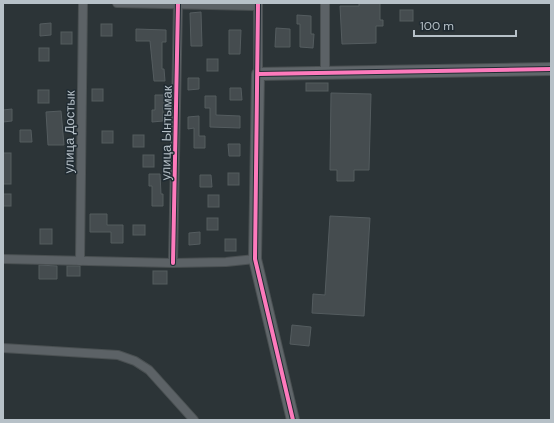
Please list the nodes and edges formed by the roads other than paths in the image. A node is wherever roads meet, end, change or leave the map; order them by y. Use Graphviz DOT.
graph roads {
  1 [pos="83,3"];
  2 [pos="117,3"];
  3 [pos="326,3"];
  4 [pos="178,4"];
  5 [pos="258,4"];
  6 [pos="551,68"];
  7 [pos="325,73"];
  8 [pos="258,74"];
  9 [pos="3,259"];
  10 [pos="255,259"];
  11 [pos="80,261"];
  12 [pos="173,263"];
  13 [pos="3,348"];
  14 [pos="194,420"];
  15 [pos="293,420"];
  1 -- 11 [label="street, улица Достык"];
  2 -- 4 [label="street"];
  3 -- 7 [label="street"];
  4 -- 5 [label="street"];
  4 -- 12 [label="street, улица Ынтымак"];
  5 -- 8 [label="street"];
  6 -- 7 [label="street"];
  7 -- 8 [label="street"];
  8 -- 10 [label="street"];
  9 -- 11 [label="street"];
  10 -- 12 [label="street"];
  10 -- 15 [label="street"];
  11 -- 12 [label="street"];
  13 -- 14 [label="street"];
}
